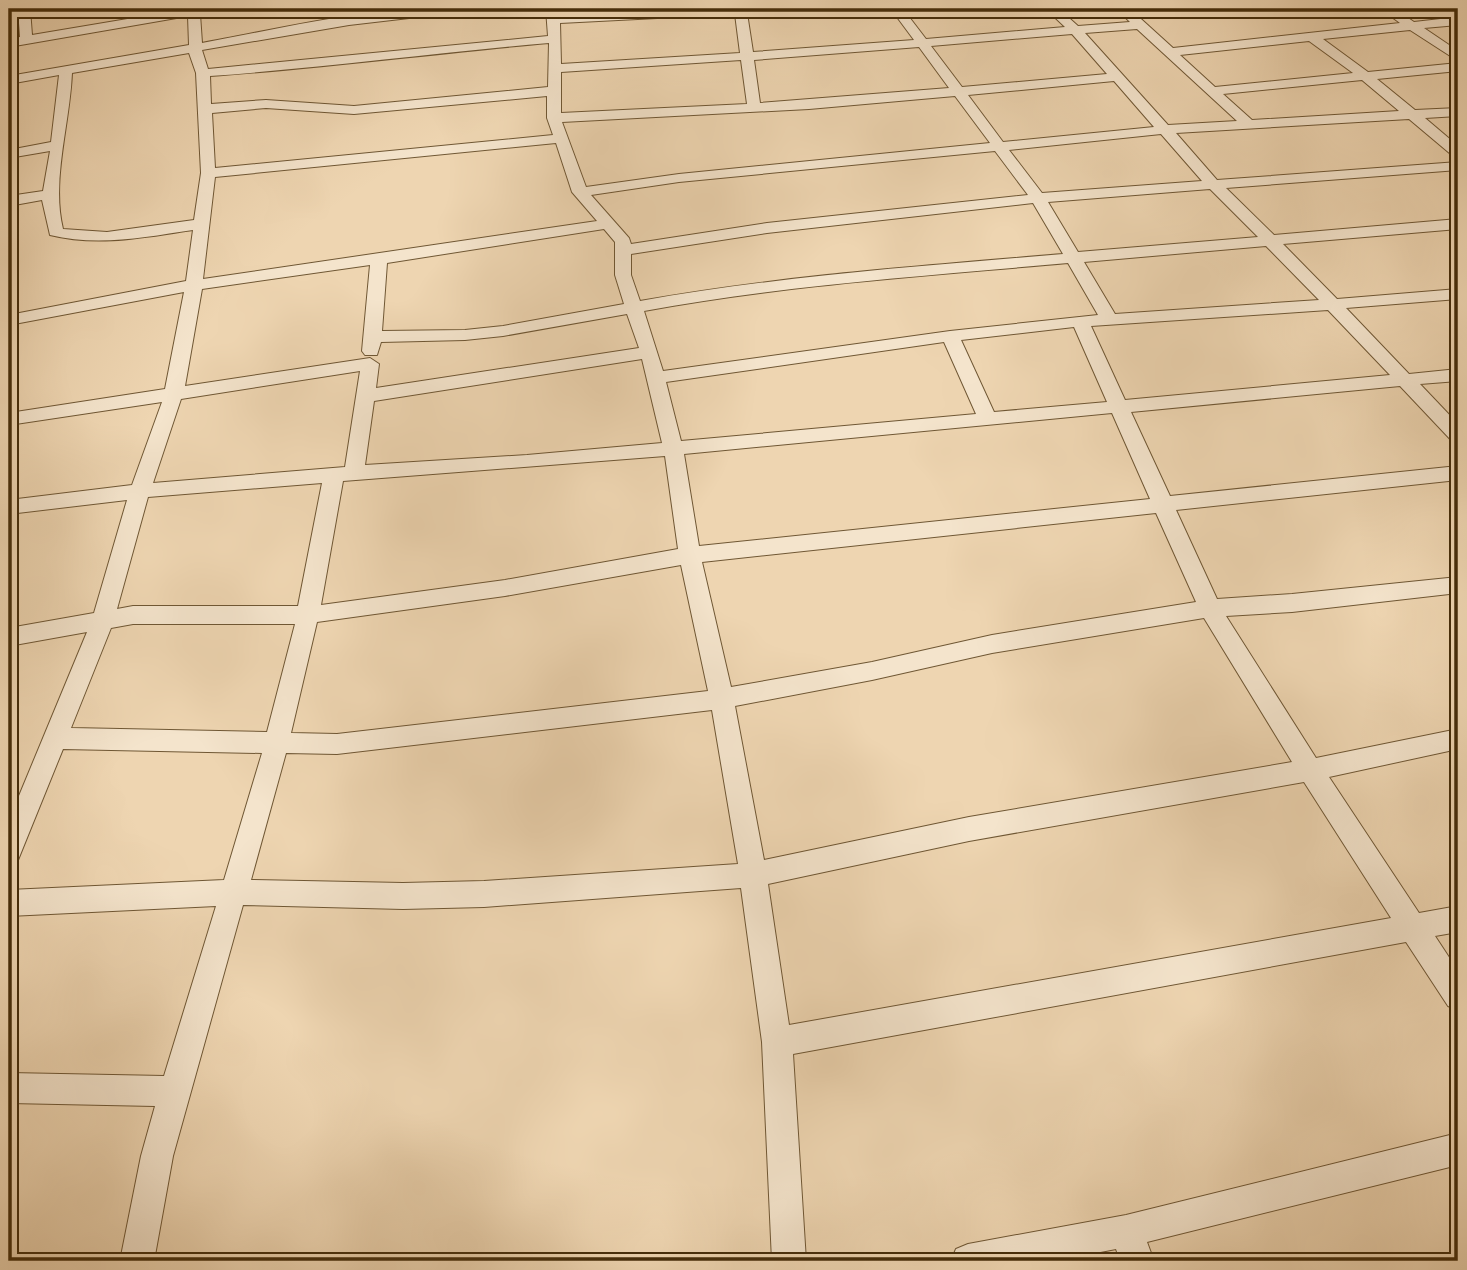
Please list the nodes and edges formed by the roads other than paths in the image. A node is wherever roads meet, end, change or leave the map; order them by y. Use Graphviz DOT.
graph roads {
  1 [pos="17,9"];
  2 [pos="24,9"];
  3 [pos="199,9"];
  4 [pos="452,9"];
  5 [pos="740,9"];
  6 [pos="751,9"];
  7 [pos="897,9"];
  8 [pos="1052,9"];
  9 [pos="1123,9"];
  10 [pos="1387,9"];
  11 [pos="9,10"];
  12 [pos="553,15"];
  13 [pos="1458,21"];
  14 [pos="1140,25"];
  15 [pos="1411,26"];
  16 [pos="1077,32"];
  17 [pos="1312,37"];
  18 [pos="555,39"];
  19 [pos="26,40"];
  20 [pos="9,43"];
  21 [pos="923,44"];
  22 [pos="196,47"];
  23 [pos="1170,52"];
  24 [pos="748,56"];
  25 [pos="1458,57"];
  26 [pos="1458,67"];
  27 [pos="555,68"];
  28 [pos="66,71"];
  29 [pos="203,73"];
  30 [pos="1365,76"];
  31 [pos="1115,77"];
  32 [pos="9,80"];
  33 [pos="553,91"];
  34 [pos="1213,91"];
  35 [pos="959,92"];
  36 [pos="754,106"];
  37 [pos="205,109"];
  38 [pos="1458,112"];
  39 [pos="1415,116"];
  40 [pos="1248,124"];
  41 [pos="558,128"];
  42 [pos="1163,130"];
  43 [pos="59,145"];
  44 [pos="1000,147"];
  45 [pos="1458,153"];
  46 [pos="9,155"];
  47 [pos="1458,166"];
  48 [pos="208,173"];
  49 [pos="1213,184"];
  50 [pos="579,192"];
  51 [pos="50,194"];
  52 [pos="1038,198"];
  53 [pos="9,201"];
  54 [pos="201,224"];
  55 [pos="609,224"];
  56 [pos="1458,224"];
  57 [pos="1271,241"];
  58 [pos="624,250"];
  59 [pos="379,259"];
  60 [pos="1073,260"];
  61 [pos="194,285"];
  62 [pos="1458,294"];
  63 [pos="1332,305"];
  64 [pos="634,306"];
  65 [pos="1109,319"];
  66 [pos="9,320"];
  67 [pos="1080,321"];
  68 [pos="950,335"];
  69 [pos="372,337"];
  70 [pos="649,352"];
  71 [pos="370,364"];
  72 [pos="1458,375"];
  73 [pos="656,378"];
  74 [pos="1403,380"];
  75 [pos="174,393"];
  76 [pos="366,396"];
  77 [pos="1120,405"];
  78 [pos="987,418"];
  79 [pos="9,419"];
  80 [pos="1458,435"];
  81 [pos="673,447"];
  82 [pos="1458,473"];
  83 [pos="344,474"];
  84 [pos="140,491"];
  85 [pos="1164,503"];
  86 [pos="9,507"];
  87 [pos="690,555"];
  88 [pos="1458,586"];
  89 [pos="1210,608"];
  90 [pos="308,615"];
  91 [pos="103,620"];
  92 [pos="9,637"];
  93 [pos="722,699"];
  94 [pos="55,738"];
  95 [pos="1458,738"];
  96 [pos="276,743"];
  97 [pos="1310,770"];
  98 [pos="9,851"];
  99 [pos="754,875"];
  100 [pos="235,892"];
  101 [pos="9,903"];
  102 [pos="1458,919"];
  103 [pos="1416,929"];
  104 [pos="1458,996"];
  105 [pos="777,1042"];
  106 [pos="9,1088"];
  107 [pos="174,1091"];
  108 [pos="1458,1149"];
  109 [pos="1126,1231"];
  110 [pos="136,1261"];
  111 [pos="789,1261"];
  112 [pos="968,1261"];
  113 [pos="1138,1261"];
  1 -- 11 [label="street"];
  2 -- 19 [label="street"];
  3 -- 19 [label="street"];
  3 -- 22 [label="street"];
  4 -- 22 [label="street"];
  5 -- 6 [label="street"];
  5 -- 12 [label="street"];
  5 -- 24 [label="street"];
  7 -- 21 [label="street"];
  8 -- 16 [label="street"];
  9 -- 14 [label="street"];
  10 -- 15 [label="street"];
  12 -- 18 [label="street"];
  13 -- 15 [label="street"];
  14 -- 16 [label="street"];
  14 -- 23 [label="street"];
  15 -- 17 [label="street"];
  15 -- 25 [label="street"];
  16 -- 21 [label="street"];
  16 -- 31 [label="street"];
  17 -- 23 [label="street"];
  17 -- 30 [label="street"];
  18 -- 27 [label="street"];
  18 -- 29 [label="street"];
  19 -- 20 [label="street"];
  21 -- 24 [label="street"];
  21 -- 35 [label="street"];
  22 -- 28 [label="street"];
  22 -- 29 [label="street"];
  23 -- 34 [label="street"];
  24 -- 27 [label="street"];
  24 -- 36 [label="street"];
  26 -- 30 [label="street"];
  27 -- 33 [label="street"];
  28 -- 32 [label="street"];
  28 -- 43 [label="street"];
  29 -- 37 [label="street"];
  30 -- 34 [label="street"];
  30 -- 39 [label="street"];
  31 -- 35 [label="street"];
  31 -- 42 [label="street"];
  33 -- 37 [label="street"];
  33 -- 41 [label="street"];
  34 -- 40 [label="street"];
  35 -- 36 [label="street"];
  35 -- 44 [label="street"];
  36 -- 41 [label="street"];
  37 -- 48 [label="street"];
  38 -- 39 [label="street"];
  39 -- 40 [label="street"];
  39 -- 45 [label="street"];
  40 -- 42 [label="street"];
  41 -- 48 [label="street"];
  41 -- 50 [label="street"];
  42 -- 44 [label="street"];
  42 -- 49 [label="street"];
  43 -- 46 [label="street"];
  43 -- 51 [label="street"];
  44 -- 50 [label="street"];
  44 -- 52 [label="street"];
  47 -- 49 [label="street"];
  48 -- 54 [label="street"];
  49 -- 52 [label="street"];
  49 -- 57 [label="street"];
  50 -- 55 [label="street"];
  51 -- 53 [label="street"];
  51 -- 54 [label="street"];
  52 -- 58 [label="street"];
  52 -- 60 [label="street"];
  54 -- 61 [label="street"];
  55 -- 58 [label="street"];
  55 -- 59 [label="street"];
  56 -- 57 [label="street"];
  57 -- 60 [label="street"];
  57 -- 63 [label="street"];
  58 -- 64 [label="street"];
  59 -- 61 [label="street"];
  59 -- 69 [label="street"];
  60 -- 64 [label="street"];
  60 -- 65 [label="street"];
  61 -- 66 [label="street"];
  61 -- 75 [label="street"];
  62 -- 63 [label="street"];
  63 -- 65 [label="street"];
  63 -- 74 [label="street"];
  64 -- 69 [label="street"];
  64 -- 70 [label="street"];
  65 -- 67 [label="street"];
  67 -- 68 [label="street"];
  67 -- 77 [label="street"];
  68 -- 73 [label="street"];
  68 -- 78 [label="street"];
  69 -- 71 [label="street"];
  70 -- 73 [label="street"];
  70 -- 76 [label="street"];
  71 -- 75 [label="street"];
  71 -- 76 [label="street"];
  72 -- 74 [label="street"];
  73 -- 81 [label="street"];
  74 -- 77 [label="street"];
  74 -- 80 [label="street"];
  75 -- 79 [label="street"];
  75 -- 84 [label="street"];
  76 -- 83 [label="street"];
  77 -- 78 [label="street"];
  77 -- 85 [label="street"];
  78 -- 81 [label="street"];
  81 -- 83 [label="street"];
  81 -- 87 [label="street"];
  82 -- 85 [label="street"];
  83 -- 84 [label="street"];
  83 -- 90 [label="street"];
  84 -- 86 [label="street"];
  84 -- 91 [label="street"];
  85 -- 87 [label="street"];
  85 -- 89 [label="street"];
  87 -- 90 [label="street"];
  87 -- 93 [label="street"];
  88 -- 89 [label="street"];
  89 -- 93 [label="street"];
  89 -- 97 [label="street"];
  90 -- 91 [label="street"];
  90 -- 96 [label="street"];
  91 -- 92 [label="street"];
  91 -- 94 [label="street"];
  93 -- 96 [label="street"];
  93 -- 99 [label="street"];
  94 -- 96 [label="street"];
  94 -- 98 [label="street"];
  95 -- 97 [label="street"];
  96 -- 100 [label="street"];
  97 -- 99 [label="street"];
  97 -- 103 [label="street"];
  99 -- 100 [label="street"];
  99 -- 105 [label="street"];
  100 -- 101 [label="street"];
  100 -- 107 [label="street"];
  102 -- 103 [label="street"];
  103 -- 104 [label="street"];
  103 -- 105 [label="street"];
  105 -- 111 [label="street"];
  106 -- 107 [label="street"];
  107 -- 110 [label="street"];
  108 -- 109 [label="street"];
  109 -- 112 [label="street"];
  109 -- 113 [label="street"];
}
